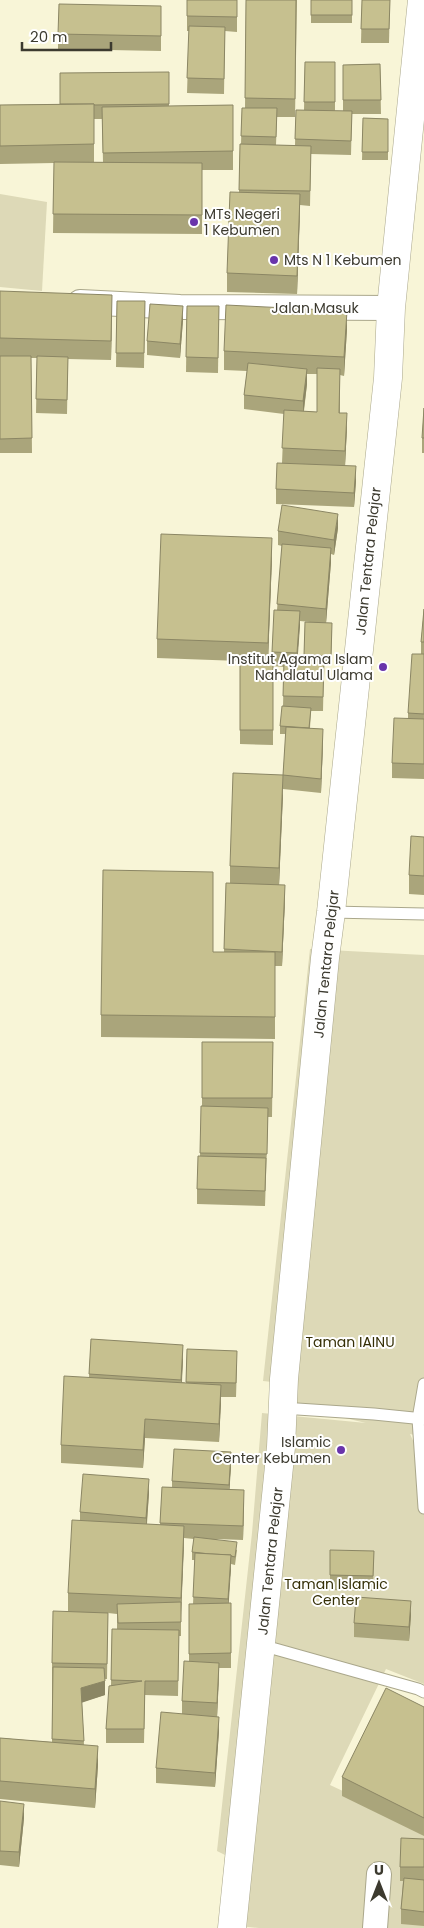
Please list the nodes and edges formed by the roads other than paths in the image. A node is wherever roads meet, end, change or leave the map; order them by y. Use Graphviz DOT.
graph roads {
  1 [pos="422,0"];
  2 [pos="56,301"];
  3 [pos="391,308"];
  4 [pos="332,912"];
  5 [pos="424,914"];
  6 [pos="424,1384"];
  7 [pos="282,1408"];
  8 [pos="421,1419"];
  9 [pos="424,1508"];
  10 [pos="261,1645"];
  11 [pos="424,1692"];
  12 [pos="379,1874"];
  13 [pos="232,1928"];
  14 [pos="375,1928"];
  1 -- 3 [label="main road, Jalan Tentara Pelajar"];
  2 -- 3 [label="street, Jalan Masuk"];
  3 -- 4 [label="main road, Jalan Tentara Pelajar"];
  4 -- 5 [label="lane"];
  4 -- 7 [label="main road, Jalan Tentara Pelajar"];
  6 -- 8 [label="lane"];
  7 -- 8 [label="lane"];
  7 -- 10 [label="main road, Jalan Tentara Pelajar"];
  8 -- 9 [label="lane"];
  10 -- 11 [label="lane"];
  10 -- 13 [label="main road, Jalan Tentara Pelajar"];
  12 -- 14 [label="street"];
}
